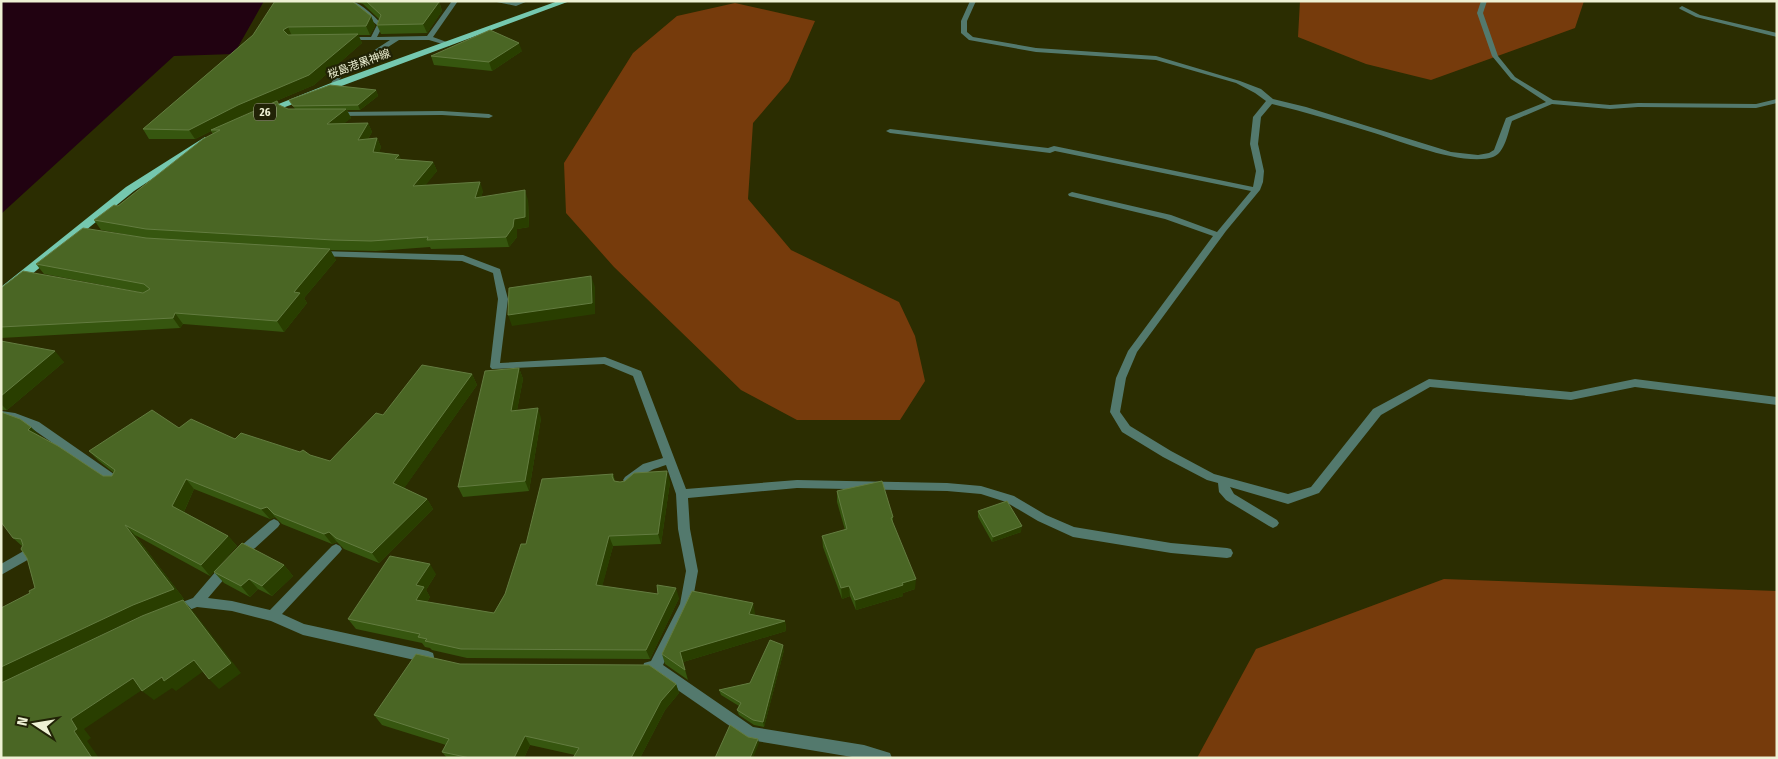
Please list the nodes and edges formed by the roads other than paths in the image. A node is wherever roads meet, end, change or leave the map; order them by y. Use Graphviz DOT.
graph roads {
  1 [pos="350,1"];
  2 [pos="455,1"];
  3 [pos="495,1"];
  4 [pos="525,1"];
  5 [pos="566,1"];
  6 [pos="973,1"];
  7 [pos="1484,1"];
  8 [pos="1682,8"];
  9 [pos="1777,35"];
  10 [pos="398,38"];
  11 [pos="428,38"];
  12 [pos="337,39"];
  13 [pos="373,39"];
  14 [pos="449,44"];
  15 [pos="334,84"];
  16 [pos="1270,101"];
  17 [pos="1777,101"];
  18 [pos="1551,102"];
  19 [pos="258,115"];
  20 [pos="329,115"];
  21 [pos="489,116"];
  22 [pos="890,131"];
  23 [pos="214,135"];
  24 [pos="1256,190"];
  25 [pos="1072,194"];
  26 [pos="76,231"];
  27 [pos="87,234"];
  28 [pos="1218,235"];
  29 [pos="309,254"];
  30 [pos="22,275"];
  31 [pos="36,278"];
  32 [pos="1,293"];
  33 [pos="1777,401"];
  34 [pos="1,414"];
  35 [pos="670,460"];
  36 [pos="1223,481"];
  37 [pos="117,482"];
  38 [pos="623,487"];
  39 [pos="682,494"];
  40 [pos="1273,523"];
  41 [pos="274,524"];
  42 [pos="336,549"];
  43 [pos="1227,553"];
  44 [pos="28,554"];
  45 [pos="1,570"];
  46 [pos="197,602"];
  47 [pos="164,615"];
  48 [pos="272,616"];
  49 [pos="438,660"];
  50 [pos="635,667"];
  51 [pos="655,667"];
  52 [pos="884,758"];
  1 -- 13 [label="street"];
  2 -- 11 [label="street"];
  3 -- 4 [label="street"];
  5 -- 14 [label="main road, 桜島港黒神線 / 26"];
  6 -- 16 [label="street"];
  7 -- 18 [label="street"];
  8 -- 9 [label="street"];
  10 -- 11 [label="street"];
  10 -- 13 [label="street"];
  10 -- 15 [label="street"];
  11 -- 14 [label="street"];
  12 -- 13 [label="street"];
  14 -- 15 [label="main road, 桜島港黒神線 / 26"];
  15 -- 19 [label="main road, 桜島港黒神線 / 26"];
  16 -- 18 [label="street"];
  16 -- 24 [label="street"];
  17 -- 18 [label="street"];
  20 -- 21 [label="street"];
  22 -- 24 [label="street"];
  23 -- 26 [label="main road"];
  24 -- 28 [label="street"];
  25 -- 28 [label="street"];
  26 -- 27 [label="street"];
  26 -- 30 [label="main road"];
  28 -- 36 [label="street"];
  29 -- 35 [label="street"];
  30 -- 31 [label="street"];
  30 -- 32 [label="main road"];
  33 -- 36 [label="street"];
  34 -- 37 [label="street"];
  35 -- 38 [label="street"];
  35 -- 39 [label="street"];
  36 -- 40 [label="street"];
  39 -- 43 [label="street"];
  39 -- 51 [label="street"];
  41 -- 46 [label="street"];
  42 -- 48 [label="street"];
  44 -- 45 [label="street"];
  46 -- 47 [label="street"];
  46 -- 48 [label="street"];
  48 -- 49 [label="street"];
  50 -- 51 [label="street"];
  51 -- 52 [label="street"];
}
